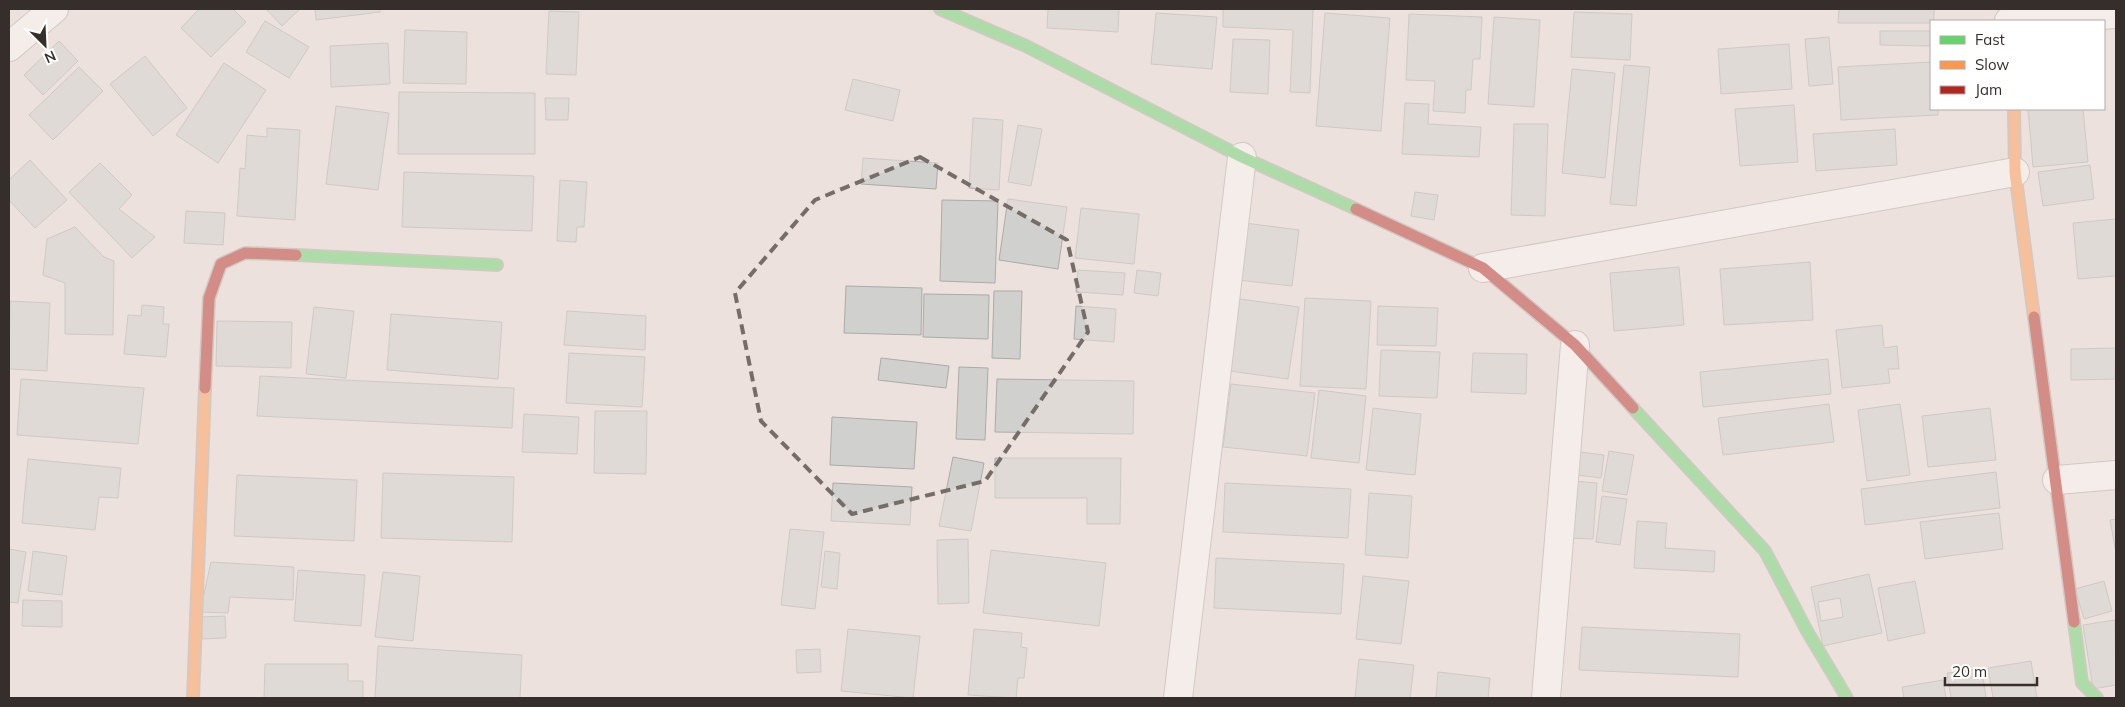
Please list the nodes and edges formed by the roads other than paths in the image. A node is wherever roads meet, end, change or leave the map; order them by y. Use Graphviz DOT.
graph roads {
  1 [pos="54,9"];
  2 [pos="940,9"];
  3 [pos="2116,14"];
  4 [pos="2024,20"];
  5 [pos="9,47"];
  6 [pos="2014,110"];
  7 [pos="1242,157"];
  8 [pos="2015,172"];
  9 [pos="497,265"];
  10 [pos="1483,268"];
  11 [pos="1575,345"];
  12 [pos="2116,475"];
  13 [pos="2057,480"];
  14 [pos="193,698"];
  15 [pos="1178,698"];
  16 [pos="1546,698"];
  17 [pos="1847,698"];
  18 [pos="2097,698"];
  1 -- 5 [label="street"];
  2 -- 7 [label="street"];
  3 -- 4 [label="street"];
  6 -- 8 [label="street"];
  7 -- 10 [label="street"];
  7 -- 15 [label="street"];
  8 -- 10 [label="street"];
  8 -- 13 [label="street"];
  9 -- 14 [label="street"];
  10 -- 11 [label="street"];
  11 -- 16 [label="street"];
  11 -- 17 [label="street"];
  12 -- 13 [label="street"];
  13 -- 18 [label="street"];
}
